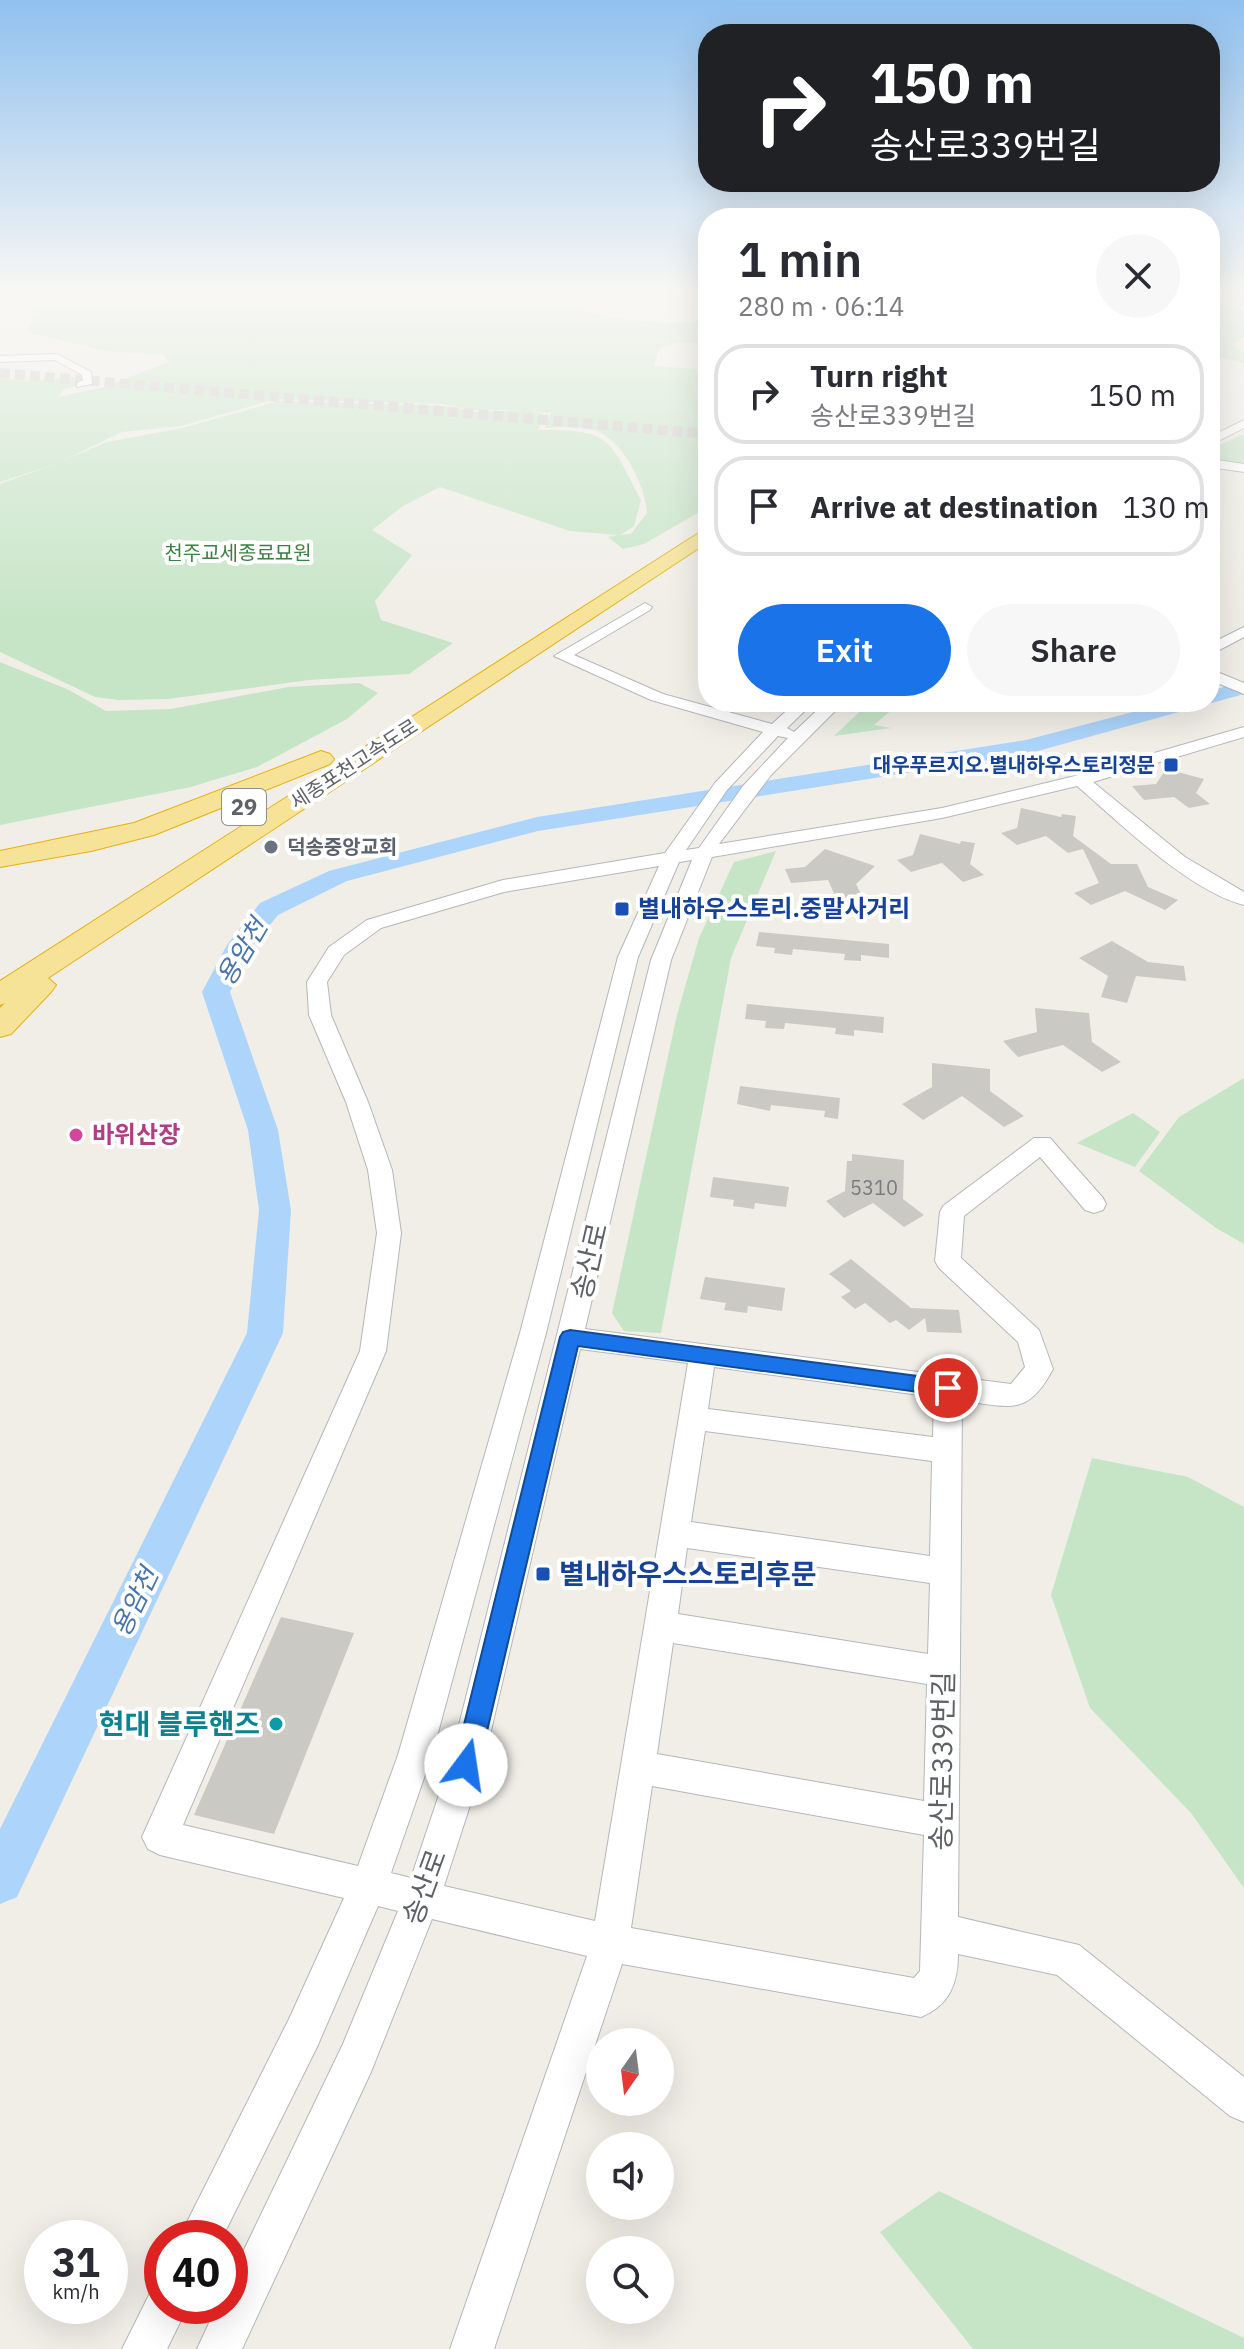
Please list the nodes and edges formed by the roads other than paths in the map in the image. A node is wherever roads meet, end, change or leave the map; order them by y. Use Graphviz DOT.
graph roads {
  1 [pos="1241,417"];
  2 [pos="1220,429"];
  3 [pos="1220,434"];
  4 [pos="1220,464"];
  5 [pos="1220,474"];
  6 [pos="1244,475"];
  7 [pos="698,526"];
  8 [pos="698,539"];
  9 [pos="645,607"];
  10 [pos="1244,631"];
  11 [pos="533,638"];
  12 [pos="1220,644"];
  13 [pos="502,658"];
  14 [pos="1220,678"];
  15 [pos="1244,689"];
  16 [pos="698,709"];
  17 [pos="710,712"];
  18 [pos="794,712"];
  19 [pos="824,712"];
  20 [pos="773,730"];
  21 [pos="1244,732"];
  22 [pos="796,736"];
  23 [pos="321,759"];
  24 [pos="1080,780"];
  25 [pos="693,849"];
  26 [pos="0,859"];
  27 [pos="1244,899"];
  28 [pos="144,900"];
  29 [pos="0,965"];
  30 [pos="0,995"];
  31 [pos="0,1027"];
  32 [pos="1094,1204"];
  33 [pos="570,1337"];
  34 [pos="703,1353"];
  35 [pos="948,1388"];
  36 [pos="692,1418"];
  37 [pos="947,1451"];
  38 [pos="674,1533"];
  39 [pos="945,1572"];
  40 [pos="660,1626"];
  41 [pos="944,1672"];
  42 [pos="638,1767"];
  43 [pos="941,1821"];
  44 [pos="369,1885"];
  45 [pos="422,1898"];
  46 [pos="940,1932"];
  47 [pos="610,1943"];
  48 [pos="1244,2102"];
  49 [pos="209,2220"];
  50 [pos="157,2324"];
  51 [pos="144,2349"];
  52 [pos="219,2349"];
  53 [pos="472,2349"];
  1 -- 2 [label="street"];
  1 -- 3 [label="street"];
  4 -- 6 [label="street"];
  5 -- 6 [label="street"];
  7 -- 11 [label="highway, 세종포천고속도로 / 29"];
  8 -- 11 [label="highway, 세종포천고속도로 / 29"];
  9 -- 16 [label="street"];
  10 -- 12 [label="street"];
  11 -- 13 [label="highway, 세종포천고속도로 / 29"];
  13 -- 23 [label="highway, 세종포천고속도로 / 29"];
  13 -- 28 [label="highway, 세종포천고속도로 / 29"];
  14 -- 15 [label="street"];
  17 -- 20 [label="street"];
  18 -- 20 [label="street, 송산로"];
  19 -- 22 [label="street, 송산로"];
  20 -- 22 [label="street"];
  20 -- 25 [label="street, 송산로"];
  21 -- 24 [label="street"];
  22 -- 25 [label="street, 송산로"];
  23 -- 26 [label="highway"];
  23 -- 29 [label="highway, 세종포천고속도로 / 29"];
  24 -- 25 [label="street"];
  24 -- 27 [label="street"];
  25 -- 33 [label="street, 송산로"];
  25 -- 44 [label="street, 송산로"];
  25 -- 44 [label="street, 송산로339번길"];
  28 -- 30 [label="highway, 세종포천고속도로 / 29"];
  28 -- 31 [label="highway"];
  32 -- 35 [label="street"];
  33 -- 34 [label="street"];
  33 -- 45 [label="street, 송산로"];
  34 -- 35 [label="street"];
  34 -- 36 [label="street"];
  35 -- 37 [label="street, 송산로339번길"];
  36 -- 37 [label="street"];
  36 -- 38 [label="street"];
  37 -- 39 [label="street, 송산로339번길"];
  38 -- 39 [label="street"];
  38 -- 40 [label="street"];
  39 -- 41 [label="street, 송산로339번길"];
  40 -- 41 [label="street"];
  40 -- 42 [label="street"];
  41 -- 43 [label="street, 송산로339번길"];
  42 -- 43 [label="street"];
  42 -- 47 [label="street"];
  43 -- 46 [label="street, 송산로339번길"];
  44 -- 45 [label="street, 송산로339번길"];
  44 -- 49 [label="street, 송산로"];
  45 -- 47 [label="street, 송산로339번길"];
  45 -- 52 [label="street, 송산로"];
  46 -- 47 [label="street, 송산로339번길"];
  46 -- 48 [label="street"];
  47 -- 53 [label="street"];
  50 -- 51 [label="street"];
}
